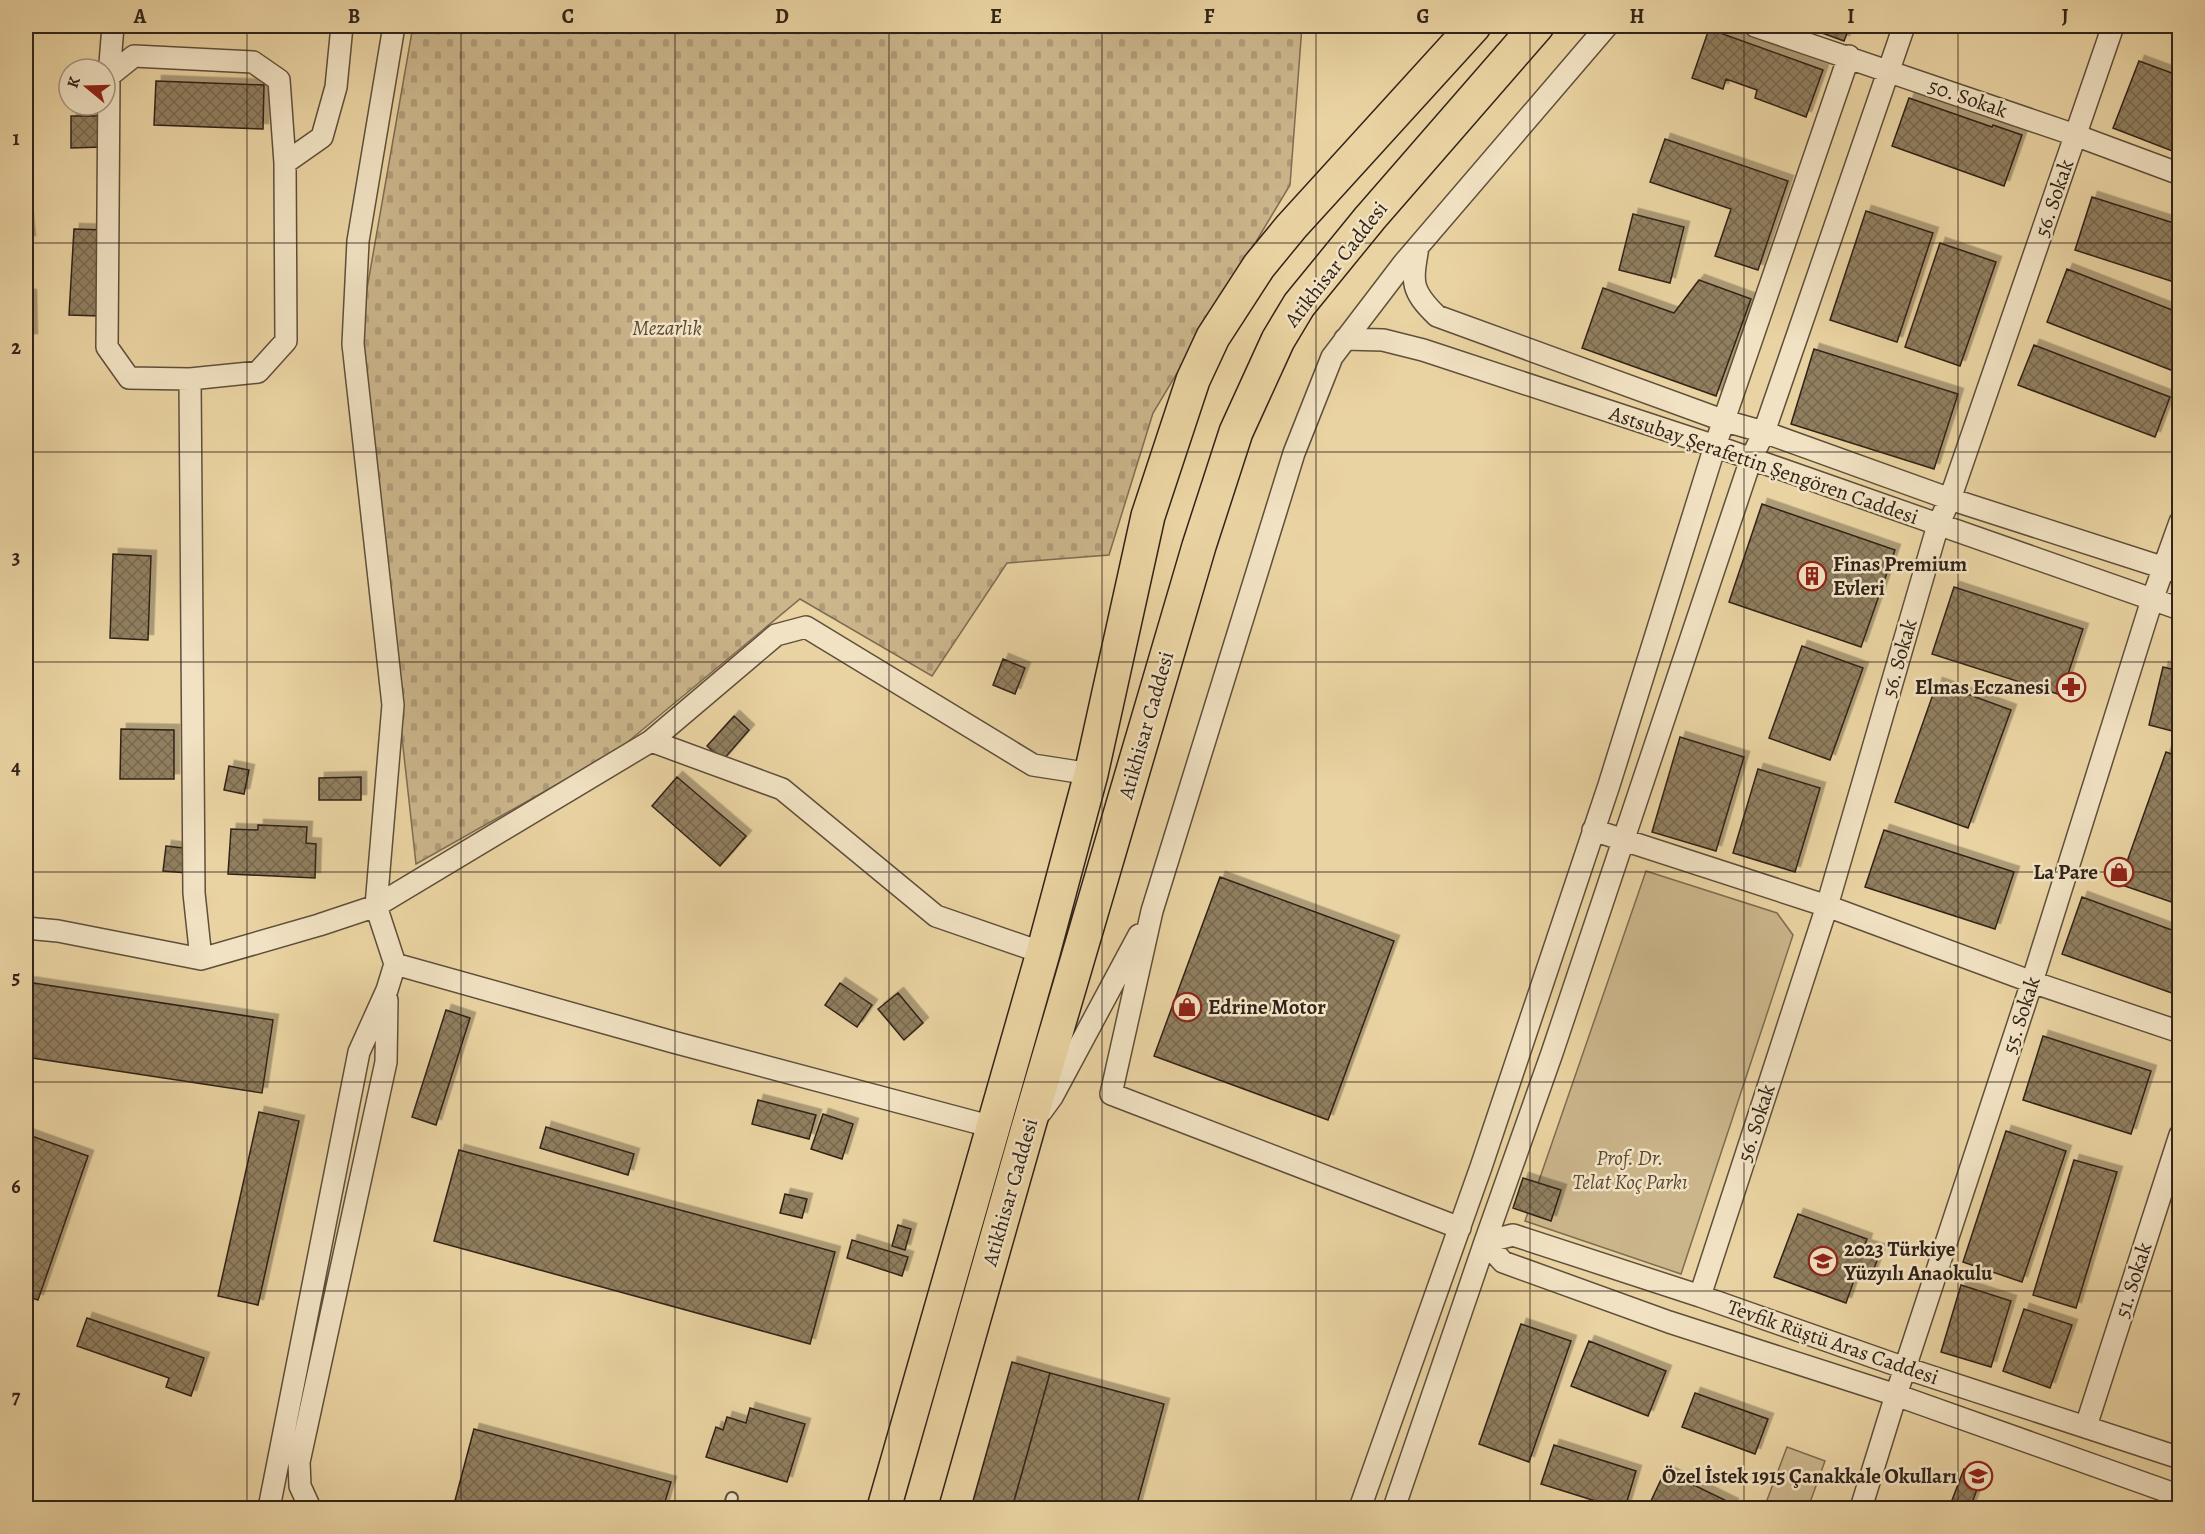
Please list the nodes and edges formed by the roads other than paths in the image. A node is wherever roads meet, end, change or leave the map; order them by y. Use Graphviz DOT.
graph roads {
  1 [pos="113,26"];
  2 [pos="342,26"];
  3 [pos="394,26"];
  4 [pos="1474,26"];
  5 [pos="1537,26"];
  6 [pos="1607,26"];
  7 [pos="1755,26"];
  8 [pos="1904,26"];
  9 [pos="2113,26"];
  10 [pos="1849,56"];
  11 [pos="111,57"];
  12 [pos="117,69"];
  13 [pos="1888,71"];
  14 [pos="110,117"];
  15 [pos="2075,135"];
  16 [pos="285,163"];
  17 [pos="2180,174"];
  18 [pos="1418,247"];
  19 [pos="1345,339"];
  20 [pos="190,379"];
  21 [pos="1725,421"];
  22 [pos="1764,432"];
  23 [pos="1715,446"];
  24 [pos="1751,459"];
  25 [pos="1950,499"];
  26 [pos="2180,522"];
  27 [pos="1938,525"];
  28 [pos="2172,570"];
  29 [pos="2152,600"];
  30 [pos="2180,609"];
  31 [pos="651,741"];
  32 [pos="1091,774"];
  33 [pos="1593,830"];
  34 [pos="1624,839"];
  35 [pos="376,906"];
  36 [pos="1827,906"];
  37 [pos="1152,910"];
  38 [pos="26,928"];
  39 [pos="1042,952"];
  40 [pos="201,958"];
  41 [pos="395,964"];
  42 [pos="2032,982"];
  43 [pos="387,990"];
  44 [pos="2180,1032"];
  45 [pos="993,1127"];
  46 [pos="1028,1128"];
  47 [pos="2180,1135"];
  48 [pos="1460,1228"];
  49 [pos="1485,1242"];
  50 [pos="1700,1296"];
  51 [pos="1905,1368"];
  52 [pos="1896,1395"];
  53 [pos="2086,1426"];
  54 [pos="2180,1458"];
  55 [pos="894,1472"];
  56 [pos="2180,1496"];
  57 [pos="269,1509"];
  58 [pos="310,1509"];
  59 [pos="879,1509"];
  60 [pos="884,1509"];
  61 [pos="920,1509"];
  62 [pos="1360,1509"];
  63 [pos="1394,1509"];
  64 [pos="1862,1509"];
  1 -- 11 [label="street"];
  2 -- 16 [label="street"];
  3 -- 35 [label="street"];
  4 -- 32 [label="highway, Atikhisar Caddesi"];
  5 -- 46 [label="highway, Atikhisar Caddesi"];
  6 -- 18 [label="street"];
  7 -- 10 [label="street, 50. Sokak"];
  8 -- 13 [label="street"];
  9 -- 15 [label="street, 56. Sokak"];
  10 -- 13 [label="street, 50. Sokak"];
  10 -- 21 [label="street"];
  12 -- 16 [label="street"];
  13 -- 15 [label="street, 50. Sokak"];
  13 -- 22 [label="street"];
  14 -- 20 [label="street"];
  15 -- 17 [label="street, 50. Sokak"];
  15 -- 25 [label="street, 56. Sokak"];
  16 -- 20 [label="street"];
  18 -- 19 [label="street"];
  18 -- 21 [label="street, Astsubay Şerafettin Şengören Caddesi"];
  19 -- 23 [label="street, Astsubay Şerafettin Şengören Caddesi"];
  19 -- 37 [label="street"];
  20 -- 40 [label="street"];
  21 -- 22 [label="street, Astsubay Şerafettin Şengören Caddesi"];
  21 -- 23 [label="street"];
  22 -- 24 [label="street"];
  22 -- 25 [label="street, Astsubay Şerafettin Şengören Caddesi"];
  23 -- 24 [label="street, Astsubay Şerafettin Şengören Caddesi"];
  23 -- 33 [label="street"];
  24 -- 27 [label="street, Astsubay Şerafettin Şengören Caddesi"];
  24 -- 34 [label="street"];
  25 -- 27 [label="street, 56. Sokak"];
  25 -- 28 [label="street, Astsubay Şerafettin Şengören Caddesi"];
  26 -- 28 [label="street, 55. Sokak"];
  27 -- 29 [label="street, Astsubay Şerafettin Şengören Caddesi"];
  27 -- 36 [label="street, 56. Sokak"];
  28 -- 29 [label="street, 55. Sokak"];
  29 -- 30 [label="street, Astsubay Şerafettin Şengören Caddesi"];
  29 -- 42 [label="street, 55. Sokak"];
  31 -- 32 [label="street"];
  31 -- 35 [label="street"];
  31 -- 39 [label="street"];
  32 -- 39 [label="highway, Atikhisar Caddesi"];
  33 -- 34 [label="street"];
  33 -- 48 [label="street"];
  34 -- 36 [label="street"];
  34 -- 49 [label="street"];
  35 -- 40 [label="street"];
  35 -- 41 [label="street"];
  36 -- 42 [label="street"];
  36 -- 50 [label="street, 56. Sokak"];
  37 -- 46 [label="street"];
  37 -- 48 [label="street"];
  38 -- 40 [label="street"];
  39 -- 45 [label="highway, Atikhisar Caddesi"];
  41 -- 43 [label="street"];
  41 -- 45 [label="street"];
  42 -- 44 [label="street"];
  42 -- 51 [label="street, 55. Sokak"];
  43 -- 57 [label="street"];
  43 -- 58 [label="street"];
  45 -- 55 [label="highway, Atikhisar Caddesi"];
  46 -- 61 [label="highway, Atikhisar Caddesi"];
  47 -- 53 [label="street, 51. Sokak"];
  48 -- 62 [label="street"];
  49 -- 50 [label="street, Tevfik Rüştü Aras Caddesi"];
  49 -- 52 [label="street, Tevfik Rüştü Aras Caddesi"];
  49 -- 63 [label="street"];
  50 -- 51 [label="street, Tevfik Rüştü Aras Caddesi"];
  51 -- 52 [label="street, 55. Sokak"];
  51 -- 53 [label="street, Tevfik Rüştü Aras Caddesi"];
  52 -- 56 [label="street, Tevfik Rüştü Aras Caddesi"];
  52 -- 64 [label="street, 55. Sokak"];
  53 -- 54 [label="street, Tevfik Rüştü Aras Caddesi"];
  55 -- 59 [label="highway"];
  55 -- 60 [label="highway, Atikhisar Caddesi"];
}
